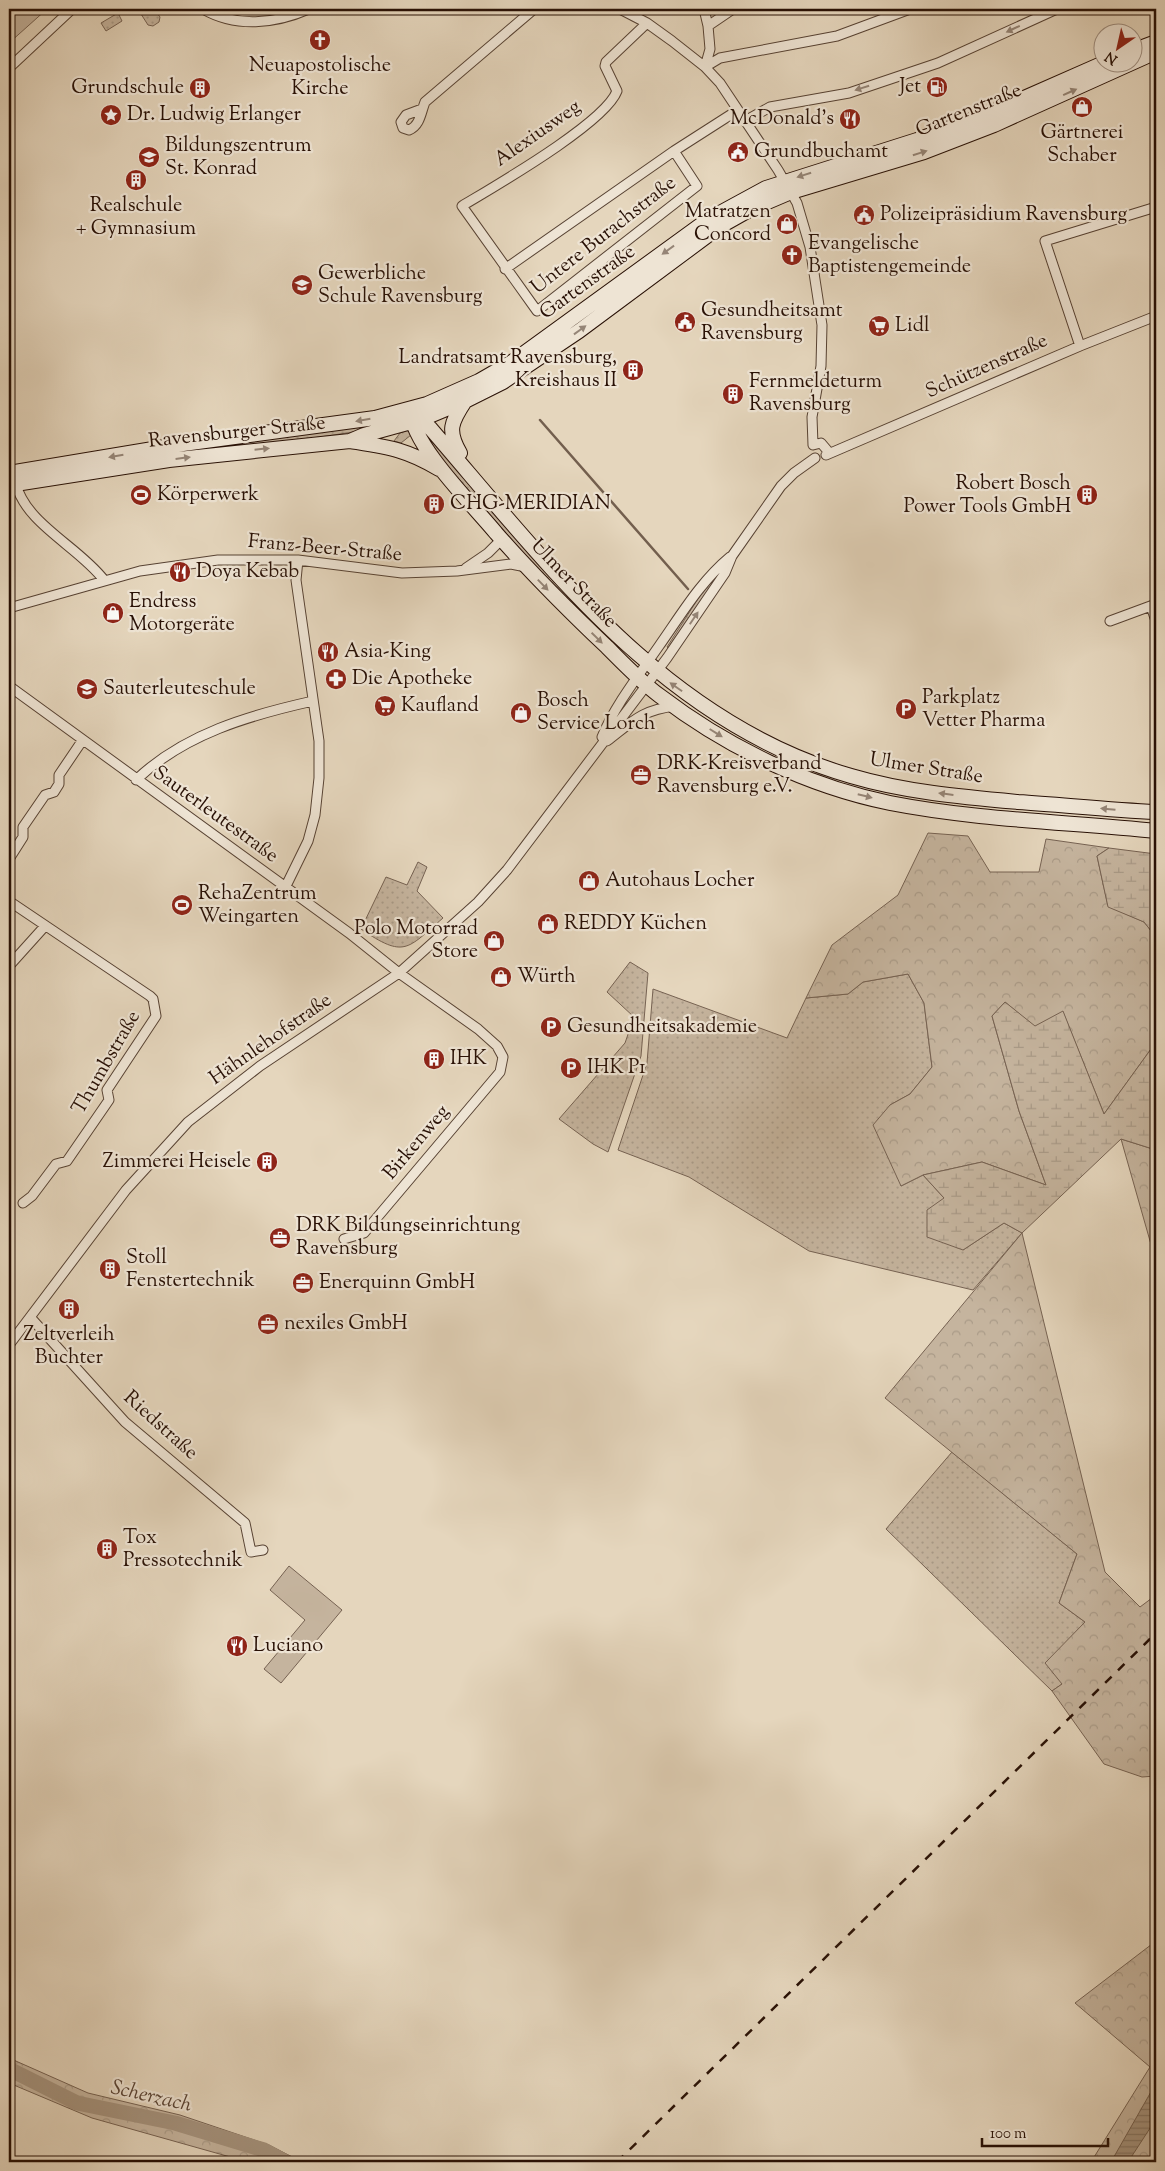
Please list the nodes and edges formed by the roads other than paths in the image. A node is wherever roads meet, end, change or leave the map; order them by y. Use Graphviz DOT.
graph roads {
  1 [pos="72,9"];
  2 [pos="203,9"];
  3 [pos="309,9"];
  4 [pos="534,9"];
  5 [pos="620,9"];
  6 [pos="704,9"];
  7 [pos="733,9"];
  8 [pos="910,9"];
  9 [pos="1057,9"];
  10 [pos="295,12"];
  11 [pos="647,23"];
  12 [pos="708,26"];
  13 [pos="1142,51"];
  14 [pos="1155,51"];
  15 [pos="705,67"];
  16 [pos="9,68"];
  17 [pos="1092,68"];
  18 [pos="422,109"];
  19 [pos="738,110"];
  20 [pos="745,121"];
  21 [pos="674,151"];
  22 [pos="788,187"];
  23 [pos="1156,207"];
  24 [pos="506,269"];
  25 [pos="1156,316"];
  26 [pos="1080,346"];
  27 [pos="462,405"];
  28 [pos="414,416"];
  29 [pos="350,441"];
  30 [pos="814,442"];
  31 [pos="829,452"];
  32 [pos="812,459"];
  33 [pos="446,474"];
  34 [pos="11,481"];
  35 [pos="477,482"];
  36 [pos="502,539"];
  37 [pos="732,556"];
  38 [pos="298,560"];
  39 [pos="526,567"];
  40 [pos="464,569"];
  41 [pos="104,580"];
  42 [pos="1154,605"];
  43 [pos="9,608"];
  44 [pos="1110,621"];
  45 [pos="1156,621"];
  46 [pos="652,668"];
  47 [pos="642,681"];
  48 [pos="9,686"];
  49 [pos="313,701"];
  50 [pos="675,706"];
  51 [pos="82,741"];
  52 [pos="597,749"];
  53 [pos="136,780"];
  54 [pos="1156,812"];
  55 [pos="1156,831"];
  56 [pos="9,859"];
  57 [pos="285,888"];
  58 [pos="9,901"];
  59 [pos="45,926"];
  60 [pos="9,966"];
  61 [pos="399,973"];
  62 [pos="503,1058"];
  63 [pos="23,1203"];
  64 [pos="344,1238"];
  65 [pos="30,1317"];
  66 [pos="9,1345"];
  67 [pos="264,1550"];
  1 -- 16 [label="street"];
  2 -- 10 [label="street"];
  3 -- 10 [label="street"];
  4 -- 18 [label="street"];
  5 -- 11 [label="street"];
  6 -- 12 [label="street"];
  7 -- 12 [label="street"];
  8 -- 15 [label="street"];
  9 -- 20 [label="street, one-way"];
  11 -- 15 [label="street"];
  11 -- 24 [label="street, Alexiusweg"];
  12 -- 15 [label="street"];
  13 -- 14 [label="main road, Gartenstraße"];
  22 -- 14 [label="main road, Gartenstraße, one-way"];
  15 -- 19 [label="street"];
  17 -- 22 [label="main road, Gartenstraße, one-way"];
  19 -- 20 [label="street"];
  19 -- 21 [label="street, Untere Burachstraße"];
  20 -- 22 [label="street"];
  21 -- 24 [label="street, Untere Burachstraße"];
  21 -- 24 [label="street, Untere Burachstraße"];
  27 -- 22 [label="main road, Gartenstraße, one-way"];
  22 -- 28 [label="main road, Gartenstraße, one-way"];
  22 -- 30 [label="street"];
  23 -- 26 [label="street"];
  25 -- 26 [label="street, Schützenstraße"];
  26 -- 31 [label="street, Schützenstraße"];
  27 -- 28 [label="main road, Ravensburger Straße"];
  27 -- 35 [label="main road"];
  28 -- 29 [label="main road, Ravensburger Straße"];
  28 -- 33 [label="main road, Ulmer Straße"];
  28 -- 34 [label="main road, Ravensburger Straße, one-way"];
  28 -- 35 [label="main road, Ulmer Straße"];
  29 -- 33 [label="main road"];
  34 -- 29 [label="main road, Ravensburger Straße, one-way"];
  30 -- 31 [label="street"];
  30 -- 32 [label="street"];
  31 -- 32 [label="street, Schützenstraße"];
  32 -- 37 [label="street"];
  33 -- 36 [label="main road, Ulmer Straße"];
  34 -- 41 [label="street"];
  35 -- 46 [label="main road, Ulmer Straße"];
  36 -- 39 [label="main road, Ulmer Straße"];
  36 -- 40 [label="street, Franz-Beer-Straße"];
  46 -- 37 [label="street, one-way"];
  37 -- 46 [label="street"];
  38 -- 40 [label="street, Franz-Beer-Straße"];
  38 -- 41 [label="street, Franz-Beer-Straße"];
  38 -- 49 [label="street"];
  39 -- 40 [label="street, Franz-Beer-Straße"];
  39 -- 47 [label="main road, Ulmer Straße, one-way"];
  41 -- 43 [label="street, Franz-Beer-Straße"];
  42 -- 44 [label="street"];
  42 -- 45 [label="street"];
  46 -- 47 [label="street"];
  54 -- 46 [label="main road, Ulmer Straße, one-way"];
  47 -- 50 [label="main road, Ulmer Straße"];
  47 -- 52 [label="street"];
  48 -- 51 [label="street, Sauterleutestraße"];
  49 -- 53 [label="street"];
  49 -- 57 [label="street"];
  50 -- 52 [label="street"];
  50 -- 55 [label="main road, Ulmer Straße, one-way"];
  51 -- 53 [label="street, Sauterleutestraße"];
  51 -- 56 [label="street"];
  52 -- 61 [label="street, Hähnlehofstraße"];
  53 -- 57 [label="street, Sauterleutestraße"];
  57 -- 61 [label="street, Sauterleutestraße"];
  58 -- 59 [label="street, Thumbstraße"];
  59 -- 60 [label="street"];
  59 -- 63 [label="street, Thumbstraße"];
  61 -- 62 [label="street, Sauterleutestraße"];
  61 -- 65 [label="street, Hähnlehofstraße"];
  62 -- 64 [label="street, Birkenweg"];
  65 -- 66 [label="street, Hähnlehofstraße"];
  65 -- 67 [label="street, Riedstraße"];
}
